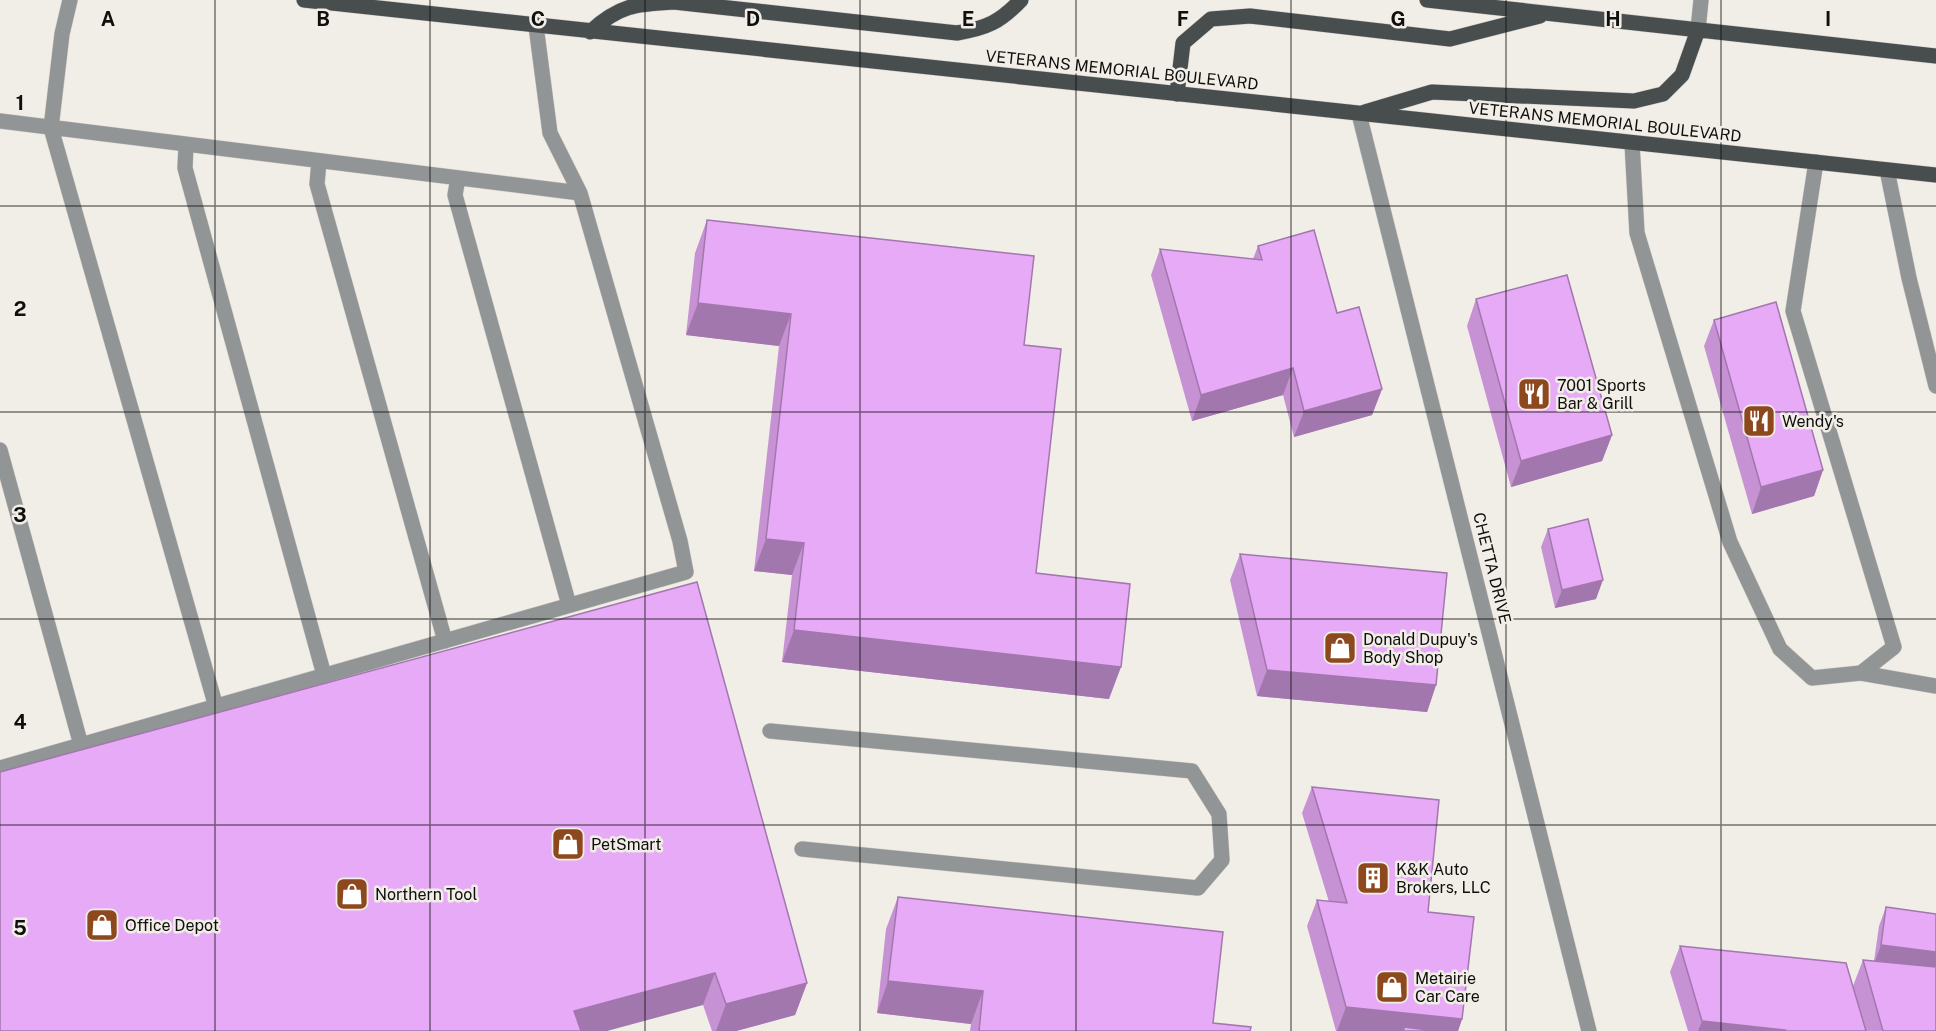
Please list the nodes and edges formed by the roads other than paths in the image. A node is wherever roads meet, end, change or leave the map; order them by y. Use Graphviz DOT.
graph roads {
  1 [pos="70,0"];
  2 [pos="304,0"];
  3 [pos="1021,0"];
  4 [pos="1427,0"];
  5 [pos="1701,0"];
  6 [pos="1549,14"];
  7 [pos="536,26"];
  8 [pos="1698,30"];
  9 [pos="590,32"];
  10 [pos="1936,56"];
  11 [pos="1177,94"];
  12 [pos="1359,114"];
  13 [pos="0,121"];
  14 [pos="51,128"];
  15 [pos="1632,142"];
  16 [pos="186,145"];
  17 [pos="320,161"];
  18 [pos="1816,162"];
  19 [pos="1887,170"];
  20 [pos="1936,175"];
  21 [pos="458,178"];
  22 [pos="580,193"];
  23 [pos="1936,386"];
  24 [pos="0,450"];
  25 [pos="569,606"];
  26 [pos="445,641"];
  27 [pos="1861,673"];
  28 [pos="324,675"];
  29 [pos="1936,686"];
  30 [pos="216,707"];
  31 [pos="770,731"];
  32 [pos="81,745"];
  33 [pos="0,768"];
  34 [pos="802,849"];
  35 [pos="1589,1031"];
  1 -- 14 [label="street"];
  2 -- 7 [label="main road, VETERANS MEMORIAL BOULEVARD"];
  3 -- 9 [label="main road"];
  4 -- 6 [label="main road"];
  5 -- 8 [label="street"];
  6 -- 8 [label="main road"];
  6 -- 11 [label="main road"];
  7 -- 9 [label="main road, VETERANS MEMORIAL BOULEVARD"];
  7 -- 22 [label="street"];
  8 -- 10 [label="main road"];
  8 -- 12 [label="main road"];
  9 -- 11 [label="main road, VETERANS MEMORIAL BOULEVARD"];
  11 -- 12 [label="main road, VETERANS MEMORIAL BOULEVARD"];
  12 -- 15 [label="main road, VETERANS MEMORIAL BOULEVARD"];
  12 -- 35 [label="street, CHETTA DRIVE"];
  13 -- 14 [label="street"];
  14 -- 16 [label="street"];
  14 -- 30 [label="street"];
  15 -- 18 [label="main road, VETERANS MEMORIAL BOULEVARD"];
  15 -- 27 [label="street"];
  16 -- 17 [label="street"];
  16 -- 28 [label="street"];
  17 -- 21 [label="street"];
  17 -- 26 [label="street"];
  18 -- 19 [label="main road, VETERANS MEMORIAL BOULEVARD"];
  18 -- 27 [label="street"];
  19 -- 20 [label="main road, VETERANS MEMORIAL BOULEVARD"];
  19 -- 23 [label="street"];
  21 -- 22 [label="street"];
  21 -- 25 [label="street"];
  22 -- 25 [label="street"];
  24 -- 32 [label="street"];
  25 -- 26 [label="street"];
  26 -- 28 [label="street"];
  27 -- 29 [label="street"];
  28 -- 30 [label="street"];
  30 -- 32 [label="street"];
  31 -- 34 [label="street"];
  32 -- 33 [label="street"];
}
